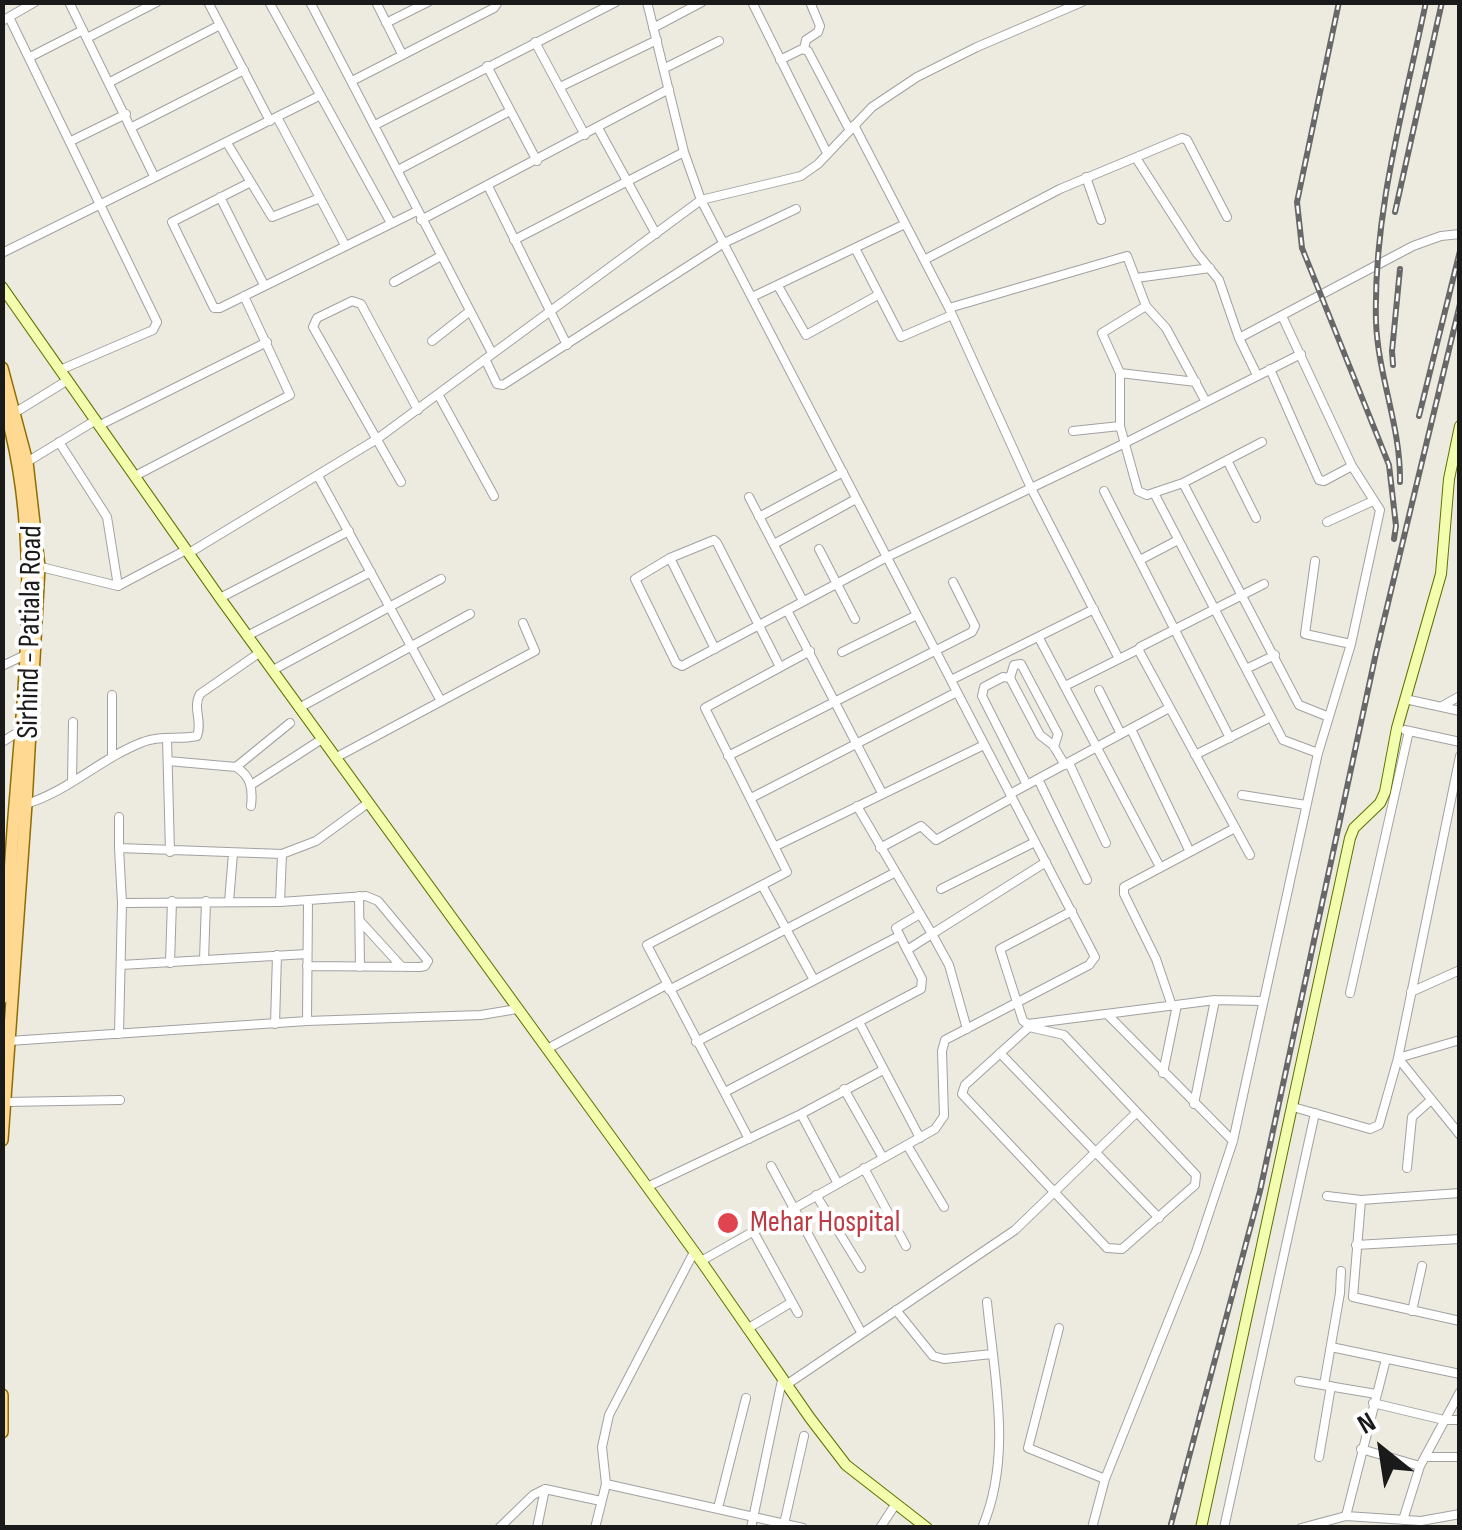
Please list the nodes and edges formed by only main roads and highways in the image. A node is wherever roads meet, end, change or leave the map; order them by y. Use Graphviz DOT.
graph roads {
  1 [pos="2,368"];
  2 [pos="2,400"];
  3 [pos="9,414"];
  4 [pos="33,566"];
  5 [pos="2,998"];
  6 [pos="4,1102"];
  7 [pos="2,1140"];
  8 [pos="2,1395"];
  9 [pos="3,1406"];
  10 [pos="2,1432"];
  1 -- 3 [label="main road, Sirhind - Patiala Road"];
  2 -- 3 [label="main road"];
  3 -- 4 [label="main road"];
  3 -- 4 [label="main road, Sirhind - Patiala Road"];
  4 -- 5 [label="main road"];
  4 -- 6 [label="main road, Sirhind - Patiala Road"];
  6 -- 7 [label="main road, Sirhind - Patiala Road"];
  8 -- 9 [label="main road"];
  9 -- 10 [label="main road"];
}
